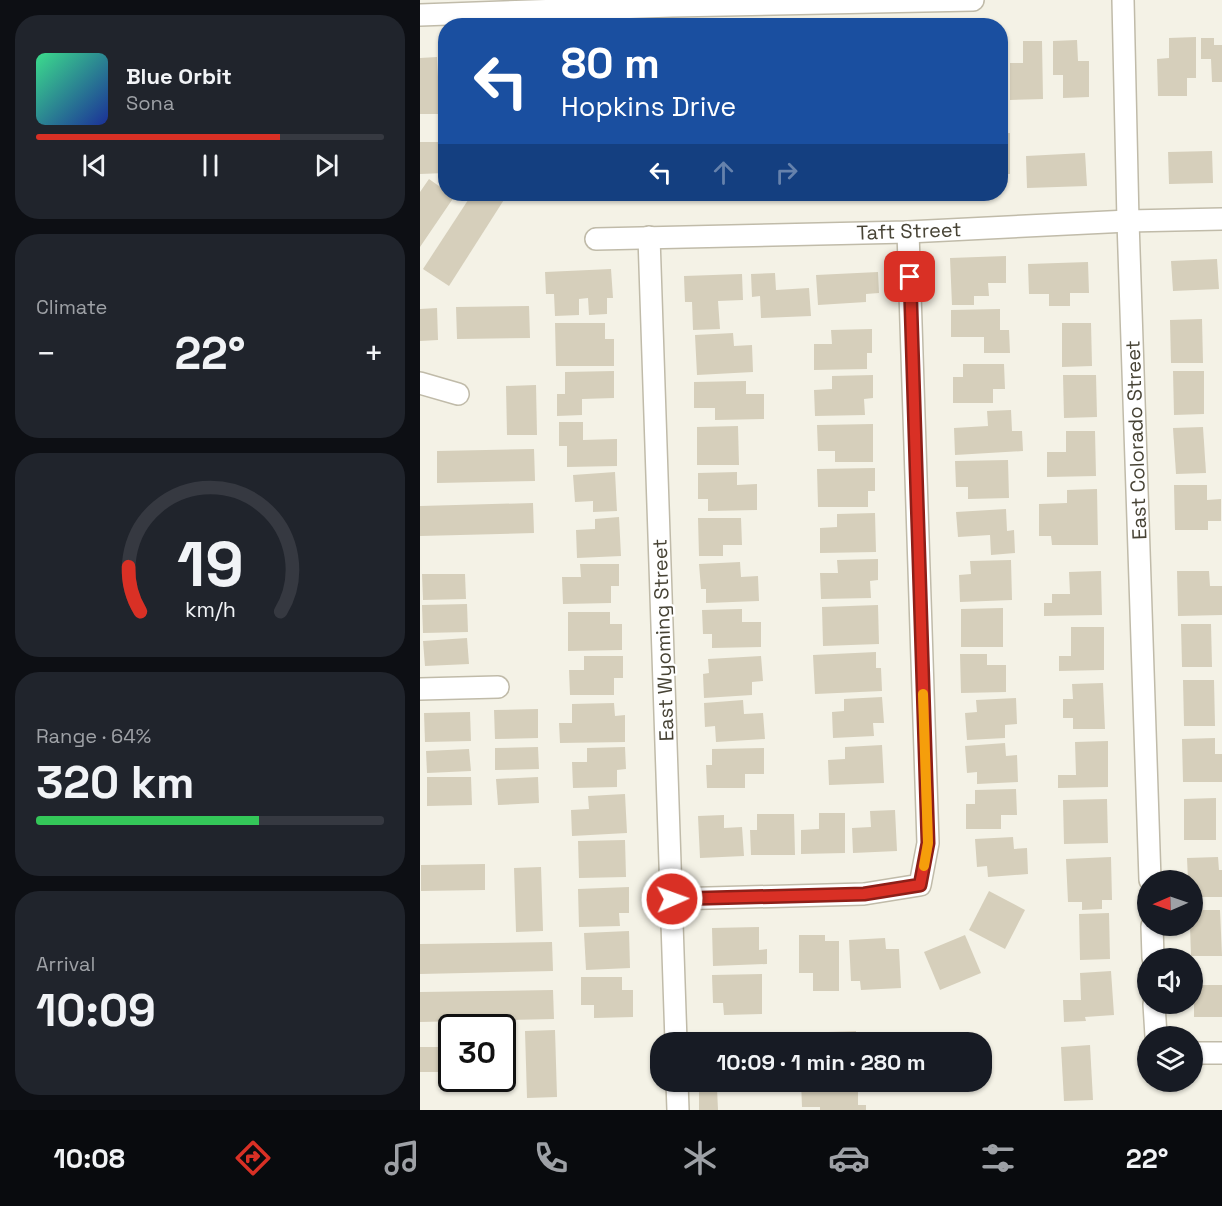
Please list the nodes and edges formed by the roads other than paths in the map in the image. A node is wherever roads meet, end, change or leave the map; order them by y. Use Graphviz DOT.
graph roads {
  1 [pos="973,0"];
  2 [pos="1123,0"];
  3 [pos="899,1"];
  4 [pos="671,3"];
  5 [pos="451,7"];
  6 [pos="420,15"];
  7 [pos="1222,219"];
  8 [pos="1128,221"];
  9 [pos="908,232"];
  10 [pos="649,237"];
  11 [pos="596,240"];
  12 [pos="420,383"];
  13 [pos="458,394"];
  14 [pos="498,687"];
  15 [pos="420,689"];
  16 [pos="1150,870"];
  17 [pos="672,899"];
  18 [pos="676,1032"];
  19 [pos="1203,1053"];
  20 [pos="1222,1053"];
  21 [pos="677,1092"];
  22 [pos="678,1110"];
  1 -- 3 [label="street"];
  2 -- 8 [label="street, East Colorado Street"];
  3 -- 4 [label="street"];
  4 -- 5 [label="street"];
  5 -- 6 [label="street"];
  7 -- 8 [label="street, Taft Street"];
  8 -- 9 [label="street, Taft Street"];
  8 -- 16 [label="street, East Colorado Street"];
  9 -- 10 [label="street, Taft Street"];
  9 -- 17 [label="street"];
  10 -- 11 [label="street, Taft Street"];
  10 -- 17 [label="street, East Wyoming Street"];
  12 -- 13 [label="street"];
  14 -- 15 [label="street"];
  17 -- 18 [label="street, East Wyoming Street"];
  19 -- 20 [label="street"];
  21 -- 22 [label="street"];
}
